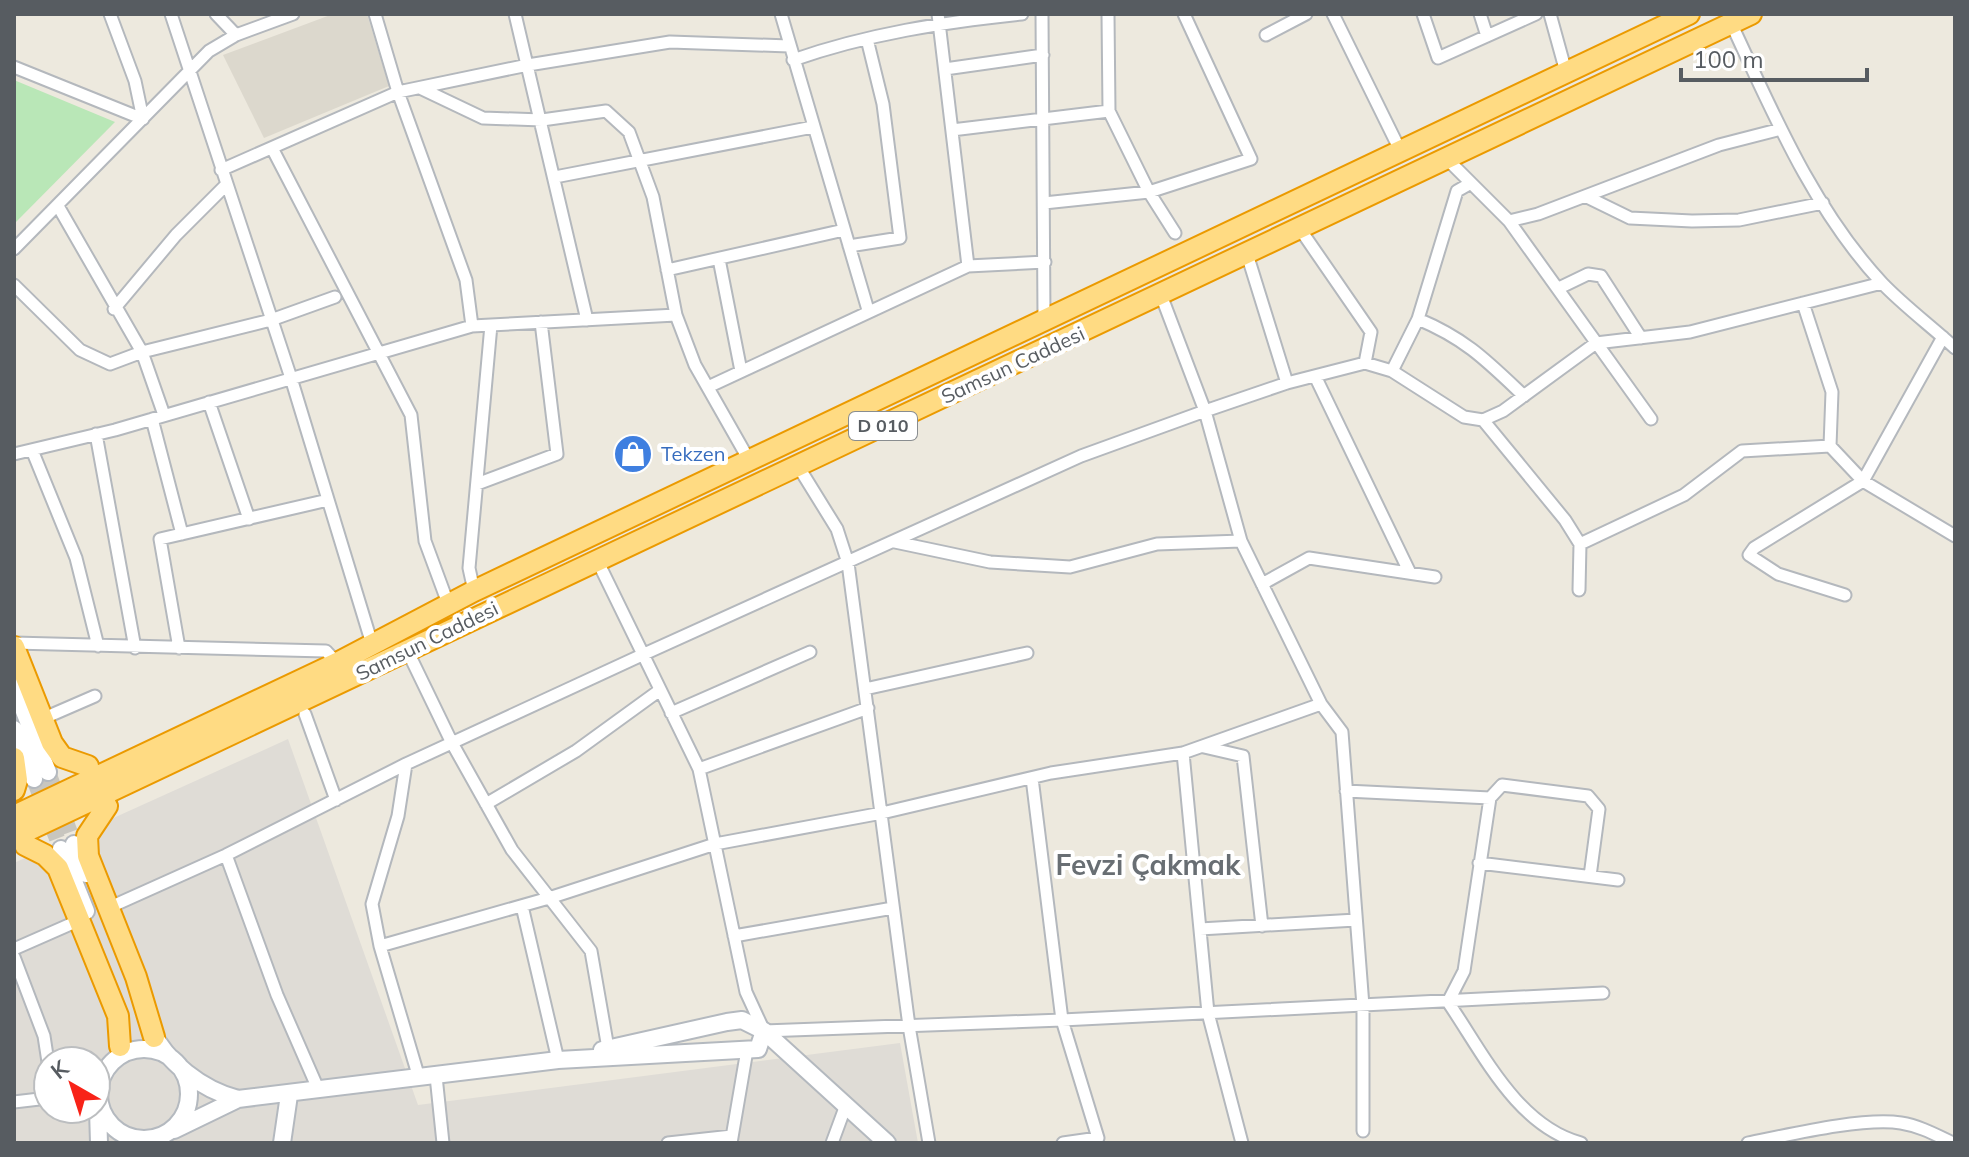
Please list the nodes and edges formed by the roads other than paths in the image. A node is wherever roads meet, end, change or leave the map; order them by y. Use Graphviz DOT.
graph roads {
  1 [pos="110,14"];
  2 [pos="171,14"];
  3 [pos="216,14"];
  4 [pos="293,14"];
  5 [pos="375,14"];
  6 [pos="515,14"];
  7 [pos="781,14"];
  8 [pos="1022,14"];
  9 [pos="1042,14"];
  10 [pos="1108,14"];
  11 [pos="1184,14"];
  12 [pos="1306,14"];
  13 [pos="1333,14"];
  14 [pos="1423,14"];
  15 [pos="1480,14"];
  16 [pos="1536,14"];
  17 [pos="1550,14"];
  18 [pos="1689,14"];
  19 [pos="1751,14"];
  20 [pos="970,17"];
  21 [pos="939,18"];
  22 [pos="1731,23"];
  23 [pos="236,35"];
  24 [pos="1266,35"];
  25 [pos="1487,36"];
  26 [pos="867,39"];
  27 [pos="789,46"];
  28 [pos="1043,55"];
  29 [pos="793,60"];
  30 [pos="528,65"];
  31 [pos="14,67"];
  32 [pos="945,69"];
  33 [pos="190,70"];
  34 [pos="1566,72"];
  35 [pos="420,88"];
  36 [pos="398,92"];
  37 [pos="1109,111"];
  38 [pos="1044,116"];
  39 [pos="143,119"];
  40 [pos="542,120"];
  41 [pos="813,127"];
  42 [pos="1781,129"];
  43 [pos="952,130"];
  44 [pos="272,148"];
  45 [pos="1400,150"];
  46 [pos="1447,159"];
  47 [pos="640,163"];
  48 [pos="221,170"];
  49 [pos="555,177"];
  50 [pos="1471,183"];
  51 [pos="225,186"];
  52 [pos="1149,192"];
  53 [pos="1585,196"];
  54 [pos="1044,203"];
  55 [pos="1823,203"];
  56 [pos="58,206"];
  57 [pos="1509,221"];
  58 [pos="1300,229"];
  59 [pos="844,230"];
  60 [pos="1175,233"];
  61 [pos="849,246"];
  62 [pos="14,249"];
  63 [pos="1247,254"];
  64 [pos="719,259"];
  65 [pos="1045,262"];
  66 [pos="968,266"];
  67 [pos="667,270"];
  68 [pos="1882,283"];
  69 [pos="14,285"];
  70 [pos="1559,288"];
  71 [pos="1161,295"];
  72 [pos="335,297"];
  73 [pos="1803,303"];
  74 [pos="114,309"];
  75 [pos="868,310"];
  76 [pos="676,315"];
  77 [pos="1044,318"];
  78 [pos="1418,319"];
  79 [pos="271,320"];
  80 [pos="587,320"];
  81 [pos="541,322"];
  82 [pos="491,325"];
  83 [pos="472,326"];
  84 [pos="1943,337"];
  85 [pos="1641,338"];
  86 [pos="1596,343"];
  87 [pos="1955,348"];
  88 [pos="381,351"];
  89 [pos="142,352"];
  90 [pos="1365,363"];
  91 [pos="741,371"];
  92 [pos="1392,371"];
  93 [pos="1315,376"];
  94 [pos="291,378"];
  95 [pos="1287,383"];
  96 [pos="708,387"];
  97 [pos="1524,396"];
  98 [pos="209,402"];
  99 [pos="1205,411"];
  100 [pos="158,417"];
  101 [pos="1651,419"];
  102 [pos="1483,420"];
  103 [pos="96,434"];
  104 [pos="1830,446"];
  105 [pos="32,450"];
  106 [pos="14,454"];
  107 [pos="749,460"];
  108 [pos="798,466"];
  109 [pos="1863,481"];
  110 [pos="477,484"];
  111 [pos="328,500"];
  112 [pos="249,519"];
  113 [pos="182,534"];
  114 [pos="1955,536"];
  115 [pos="1241,541"];
  116 [pos="895,542"];
  117 [pos="1580,544"];
  118 [pos="597,560"];
  119 [pos="848,563"];
  120 [pos="1410,573"];
  121 [pos="1435,577"];
  122 [pos="1262,584"];
  123 [pos="1579,590"];
  124 [pos="474,591"];
  125 [pos="1845,595"];
  126 [pos="449,606"];
  127 [pos="372,644"];
  128 [pos="14,645"];
  129 [pos="98,646"];
  130 [pos="135,648"];
  131 [pos="179,648"];
  132 [pos="407,650"];
  133 [pos="810,652"];
  134 [pos="1027,653"];
  135 [pos="642,655"];
  136 [pos="343,670"];
  137 [pos="14,686"];
  138 [pos="865,689"];
  139 [pos="660,690"];
  140 [pos="95,696"];
  141 [pos="1321,704"];
  142 [pos="868,708"];
  143 [pos="671,713"];
  144 [pos="305,714"];
  145 [pos="42,719"];
  146 [pos="14,729"];
  147 [pos="452,743"];
  148 [pos="1202,747"];
  149 [pos="1183,753"];
  150 [pos="14,758"];
  151 [pos="406,764"];
  152 [pos="88,766"];
  153 [pos="699,769"];
  154 [pos="1032,778"];
  155 [pos="14,790"];
  156 [pos="1346,791"];
  157 [pos="1490,798"];
  158 [pos="336,800"];
  159 [pos="14,801"];
  160 [pos="486,804"];
  161 [pos="107,806"];
  162 [pos="882,813"];
  163 [pos="14,816"];
  164 [pos="18,844"];
  165 [pos="715,844"];
  166 [pos="226,855"];
  167 [pos="1479,863"];
  168 [pos="1590,876"];
  169 [pos="1618,880"];
  170 [pos="549,898"];
  171 [pos="522,906"];
  172 [pos="108,908"];
  173 [pos="893,908"];
  174 [pos="80,920"];
  175 [pos="1356,920"];
  176 [pos="1262,926"];
  177 [pos="1200,929"];
  178 [pos="734,936"];
  179 [pos="380,946"];
  180 [pos="14,949"];
  181 [pos="14,957"];
  182 [pos="1603,993"];
  183 [pos="1448,1002"];
  184 [pos="1363,1006"];
  185 [pos="1208,1013"];
  186 [pos="1062,1020"];
  187 [pos="909,1026"];
  188 [pos="764,1031"];
  189 [pos="154,1037"];
  190 [pos="45,1045"];
  191 [pos="120,1046"];
  192 [pos="747,1050"];
  193 [pos="609,1053"];
  194 [pos="112,1059"];
  195 [pos="558,1060"];
  196 [pos="112,1062"];
  197 [pos="176,1062"];
  198 [pos="428,1077"];
  199 [pos="319,1091"];
  200 [pos="289,1095"];
  201 [pos="238,1099"];
  202 [pos="846,1105"];
  203 [pos="112,1124"];
  204 [pos="1363,1131"];
  205 [pos="169,1137"];
  206 [pos="731,1139"];
  207 [pos="145,1143"];
  208 [pos="282,1143"];
  209 [pos="443,1143"];
  210 [pos="668,1143"];
  211 [pos="832,1143"];
  212 [pos="887,1143"];
  213 [pos="929,1143"];
  214 [pos="1063,1143"];
  215 [pos="1242,1143"];
  216 [pos="1581,1143"];
  217 [pos="1748,1143"];
  218 [pos="1953,1143"];
  1 -- 39 [label="street"];
  2 -- 33 [label="street"];
  3 -- 23 [label="street"];
  4 -- 23 [label="street"];
  5 -- 36 [label="street"];
  6 -- 30 [label="street"];
  7 -- 27 [label="street"];
  8 -- 20 [label="street"];
  9 -- 28 [label="street"];
  10 -- 37 [label="street"];
  11 -- 52 [label="street"];
  12 -- 24 [label="street"];
  13 -- 45 [label="street"];
  14 -- 25 [label="street"];
  15 -- 25 [label="street"];
  16 -- 25 [label="street"];
  17 -- 34 [label="street"];
  18 -- 34 [label="highway, Samsun Caddesi / D 010"];
  19 -- 22 [label="highway, Samsun Caddesi / D 010"];
  20 -- 21 [label="street"];
  21 -- 26 [label="street"];
  21 -- 32 [label="street"];
  22 -- 42 [label="street"];
  22 -- 46 [label="highway, Samsun Caddesi / D 010"];
  23 -- 33 [label="street"];
  26 -- 29 [label="street"];
  26 -- 61 [label="street"];
  27 -- 29 [label="street"];
  27 -- 30 [label="street"];
  28 -- 32 [label="street"];
  28 -- 38 [label="street"];
  29 -- 41 [label="street"];
  30 -- 35 [label="street"];
  30 -- 40 [label="street"];
  31 -- 39 [label="street"];
  32 -- 43 [label="street"];
  33 -- 39 [label="street"];
  33 -- 48 [label="street"];
  34 -- 45 [label="highway, Samsun Caddesi / D 010"];
  35 -- 36 [label="street"];
  35 -- 40 [label="street"];
  36 -- 44 [label="street"];
  36 -- 83 [label="street"];
  37 -- 38 [label="street"];
  37 -- 52 [label="street"];
  38 -- 43 [label="street"];
  38 -- 54 [label="street"];
  39 -- 56 [label="street"];
  40 -- 47 [label="street"];
  40 -- 49 [label="street"];
  41 -- 47 [label="street"];
  41 -- 59 [label="street"];
  42 -- 53 [label="street"];
  42 -- 55 [label="street"];
  43 -- 66 [label="street"];
  44 -- 48 [label="street"];
  44 -- 88 [label="street"];
  45 -- 77 [label="highway, Samsun Caddesi / D 010"];
  46 -- 50 [label="street"];
  46 -- 58 [label="highway, Samsun Caddesi / D 010"];
  47 -- 49 [label="street"];
  47 -- 67 [label="street"];
  48 -- 51 [label="street"];
  49 -- 80 [label="street"];
  50 -- 57 [label="street"];
  50 -- 78 [label="street"];
  51 -- 74 [label="street"];
  51 -- 79 [label="street"];
  52 -- 54 [label="street"];
  52 -- 60 [label="street"];
  53 -- 55 [label="street"];
  53 -- 57 [label="street"];
  54 -- 65 [label="street"];
  55 -- 68 [label="street"];
  56 -- 62 [label="street"];
  56 -- 74 [label="street"];
  57 -- 70 [label="street"];
  58 -- 63 [label="highway, Samsun Caddesi / D 010"];
  58 -- 90 [label="street"];
  59 -- 61 [label="street"];
  59 -- 64 [label="street"];
  61 -- 75 [label="street"];
  63 -- 71 [label="highway, Samsun Caddesi / D 010"];
  63 -- 95 [label="street"];
  64 -- 67 [label="street"];
  64 -- 91 [label="street"];
  65 -- 66 [label="street"];
  65 -- 77 [label="street"];
  66 -- 75 [label="street"];
  67 -- 76 [label="street"];
  68 -- 73 [label="street"];
  68 -- 84 [label="street"];
  69 -- 89 [label="street"];
  70 -- 85 [label="street"];
  70 -- 86 [label="street"];
  71 -- 99 [label="street"];
  71 -- 108 [label="highway, Samsun Caddesi / D 010"];
  72 -- 79 [label="street"];
  73 -- 85 [label="street"];
  73 -- 104 [label="street"];
  74 -- 89 [label="street"];
  75 -- 91 [label="street"];
  76 -- 80 [label="street"];
  76 -- 96 [label="street"];
  77 -- 107 [label="highway, Samsun Caddesi / D 010"];
  78 -- 92 [label="street"];
  78 -- 97 [label="street"];
  79 -- 89 [label="street"];
  79 -- 94 [label="street"];
  80 -- 81 [label="street"];
  81 -- 82 [label="street"];
  81 -- 110 [label="street"];
  82 -- 83 [label="street"];
  82 -- 110 [label="street"];
  83 -- 88 [label="street"];
  84 -- 87 [label="street"];
  84 -- 109 [label="street"];
  85 -- 86 [label="street"];
  86 -- 97 [label="street"];
  86 -- 101 [label="street"];
  88 -- 94 [label="street"];
  88 -- 126 [label="street"];
  89 -- 100 [label="street"];
  90 -- 92 [label="street"];
  90 -- 93 [label="street"];
  91 -- 96 [label="street"];
  92 -- 102 [label="street"];
  93 -- 95 [label="street"];
  93 -- 120 [label="street"];
  94 -- 98 [label="street"];
  94 -- 111 [label="street"];
  95 -- 99 [label="street"];
  96 -- 107 [label="street"];
  97 -- 102 [label="street"];
  98 -- 100 [label="street"];
  98 -- 112 [label="street"];
  99 -- 115 [label="street"];
  99 -- 116 [label="street"];
  100 -- 103 [label="street"];
  100 -- 113 [label="street"];
  102 -- 117 [label="street"];
  103 -- 105 [label="street"];
  103 -- 130 [label="street"];
  104 -- 109 [label="street"];
  104 -- 117 [label="street"];
  105 -- 106 [label="street"];
  105 -- 129 [label="street"];
  107 -- 124 [label="highway, Samsun Caddesi / D 010"];
  108 -- 118 [label="highway, Samsun Caddesi / D 010"];
  108 -- 119 [label="street"];
  109 -- 114 [label="street"];
  109 -- 125 [label="street"];
  110 -- 124 [label="street"];
  111 -- 112 [label="street"];
  111 -- 127 [label="street"];
  112 -- 113 [label="street"];
  113 -- 131 [label="street"];
  115 -- 116 [label="street"];
  115 -- 122 [label="street"];
  116 -- 119 [label="street"];
  117 -- 123 [label="street"];
  118 -- 132 [label="highway, Samsun Caddesi / D 010"];
  118 -- 135 [label="street"];
  119 -- 135 [label="street"];
  119 -- 138 [label="street"];
  120 -- 121 [label="street"];
  120 -- 122 [label="street"];
  122 -- 141 [label="street"];
  124 -- 126 [label="highway, Samsun Caddesi / D 010"];
  126 -- 127 [label="highway, Samsun Caddesi / D 010"];
  127 -- 136 [label="highway, Samsun Caddesi / D 010"];
  128 -- 129 [label="street"];
  128 -- 145 [label="highway"];
  129 -- 130 [label="street"];
  130 -- 131 [label="street"];
  131 -- 136 [label="street"];
  132 -- 136 [label="highway, Samsun Caddesi / D 010"];
  132 -- 147 [label="street"];
  133 -- 143 [label="street"];
  134 -- 138 [label="street"];
  135 -- 139 [label="street"];
  135 -- 147 [label="street"];
  136 -- 144 [label="highway"];
  136 -- 152 [label="highway"];
  136 -- 163 [label="highway, Samsun Caddesi / D 010"];
  136 -- 164 [label="highway, Samsun Caddesi / D 010"];
  137 -- 146 [label="main road"];
  138 -- 142 [label="street"];
  139 -- 143 [label="street"];
  139 -- 160 [label="street"];
  140 -- 145 [label="street"];
  141 -- 148 [label="street"];
  141 -- 156 [label="street"];
  142 -- 153 [label="street"];
  142 -- 162 [label="street"];
  143 -- 153 [label="street"];
  144 -- 158 [label="street"];
  144 -- 161 [label="highway"];
  145 -- 152 [label="highway"];
  147 -- 151 [label="street"];
  147 -- 160 [label="street"];
  148 -- 149 [label="street"];
  148 -- 176 [label="street"];
  149 -- 154 [label="street"];
  149 -- 177 [label="street"];
  150 -- 155 [label="highway"];
  151 -- 158 [label="street"];
  151 -- 179 [label="street"];
  152 -- 159 [label="highway"];
  153 -- 165 [label="street"];
  154 -- 162 [label="street"];
  154 -- 186 [label="street"];
  156 -- 157 [label="street"];
  156 -- 175 [label="street"];
  157 -- 167 [label="street"];
  157 -- 168 [label="street"];
  158 -- 166 [label="street"];
  160 -- 170 [label="street"];
  161 -- 164 [label="highway"];
  161 -- 172 [label="highway"];
  162 -- 165 [label="street"];
  162 -- 173 [label="street"];
  164 -- 174 [label="highway"];
  165 -- 170 [label="street"];
  165 -- 178 [label="street"];
  166 -- 172 [label="street"];
  166 -- 199 [label="street"];
  167 -- 168 [label="street"];
  167 -- 183 [label="street"];
  168 -- 169 [label="street"];
  170 -- 171 [label="street"];
  170 -- 193 [label="street"];
  171 -- 179 [label="street"];
  171 -- 195 [label="street"];
  172 -- 189 [label="highway"];
  173 -- 178 [label="street"];
  173 -- 187 [label="street"];
  174 -- 180 [label="street"];
  174 -- 191 [label="highway"];
  175 -- 176 [label="street"];
  175 -- 184 [label="street"];
  176 -- 177 [label="street"];
  177 -- 185 [label="street"];
  178 -- 188 [label="street"];
  179 -- 198 [label="street"];
  181 -- 190 [label="street"];
  182 -- 183 [label="street"];
  183 -- 184 [label="street"];
  183 -- 216 [label="street"];
  184 -- 185 [label="street"];
  184 -- 204 [label="street"];
  185 -- 186 [label="street"];
  185 -- 215 [label="street"];
  186 -- 187 [label="street"];
  186 -- 214 [label="street"];
  187 -- 188 [label="street"];
  187 -- 213 [label="street"];
  188 -- 192 [label="main road"];
  188 -- 193 [label="main road"];
  188 -- 202 [label="main road"];
  189 -- 191 [label="main road"];
  189 -- 197 [label="main road"];
  191 -- 194 [label="main road"];
  192 -- 193 [label="main road"];
  192 -- 206 [label="street"];
  193 -- 195 [label="main road"];
  195 -- 198 [label="main road"];
  196 -- 197 [label="main road"];
  197 -- 201 [label="main road"];
  197 -- 205 [label="main road"];
  198 -- 199 [label="main road"];
  198 -- 209 [label="street"];
  199 -- 200 [label="main road"];
  200 -- 201 [label="main road"];
  200 -- 208 [label="main road"];
  201 -- 205 [label="main road"];
  202 -- 211 [label="street"];
  202 -- 212 [label="main road"];
  203 -- 205 [label="main road"];
  205 -- 207 [label="main road"];
  206 -- 210 [label="street"];
  217 -- 218 [label="street"];
}
